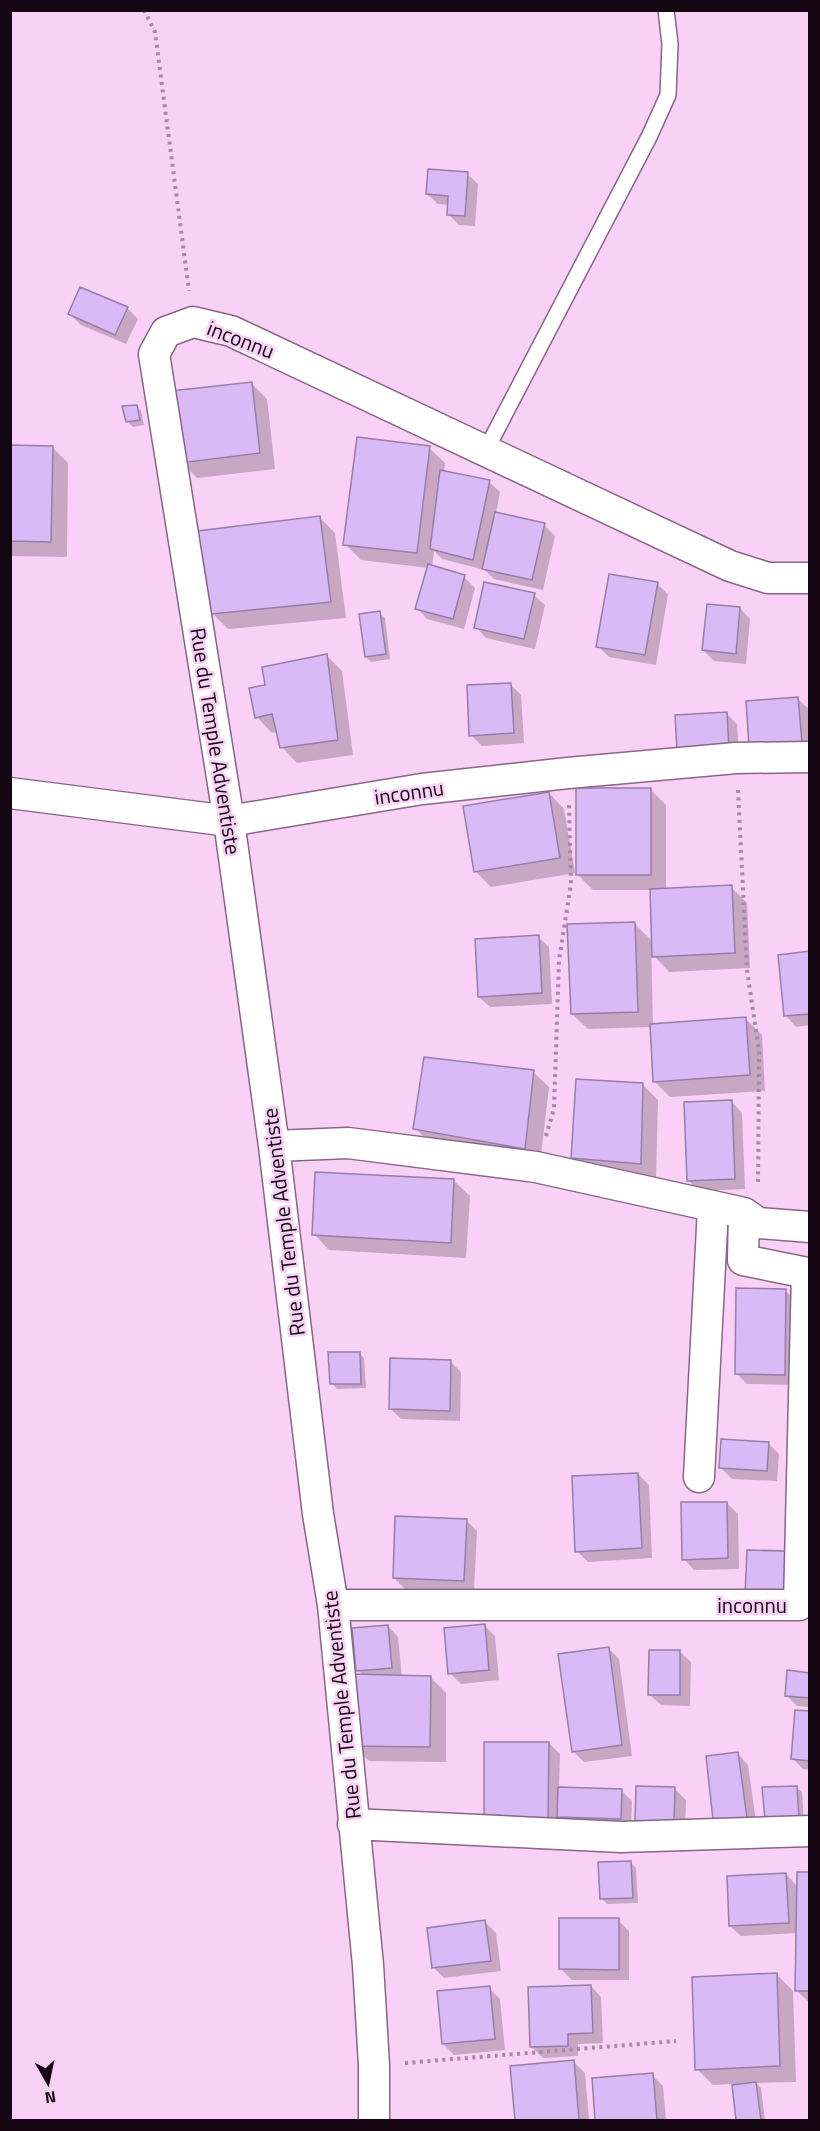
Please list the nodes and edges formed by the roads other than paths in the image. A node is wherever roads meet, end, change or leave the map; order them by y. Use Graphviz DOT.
graph roads {
  1 [pos="666,10"];
  2 [pos="179,327"];
  3 [pos="486,450"];
  4 [pos="810,578"];
  5 [pos="810,757"];
  6 [pos="10,794"];
  7 [pos="229,821"];
  8 [pos="274,1146"];
  9 [pos="713,1208"];
  10 [pos="751,1218"];
  11 [pos="810,1227"];
  12 [pos="699,1477"];
  13 [pos="333,1605"];
  14 [pos="353,1824"];
  15 [pos="810,1831"];
  16 [pos="374,2121"];
  1 -- 3 [label="lane"];
  2 -- 3 [label="street, inconnu"];
  2 -- 7 [label="street, Rue du Temple Adventiste"];
  3 -- 4 [label="street, inconnu"];
  5 -- 7 [label="street, inconnu"];
  6 -- 7 [label="street, inconnu"];
  7 -- 8 [label="street, Rue du Temple Adventiste"];
  8 -- 9 [label="street"];
  8 -- 13 [label="street, Rue du Temple Adventiste"];
  9 -- 10 [label="street"];
  9 -- 12 [label="street"];
  10 -- 11 [label="street"];
  10 -- 13 [label="street, inconnu"];
  13 -- 14 [label="street, Rue du Temple Adventiste"];
  14 -- 15 [label="street"];
  14 -- 16 [label="street, Rue du Temple Adventiste"];
}
